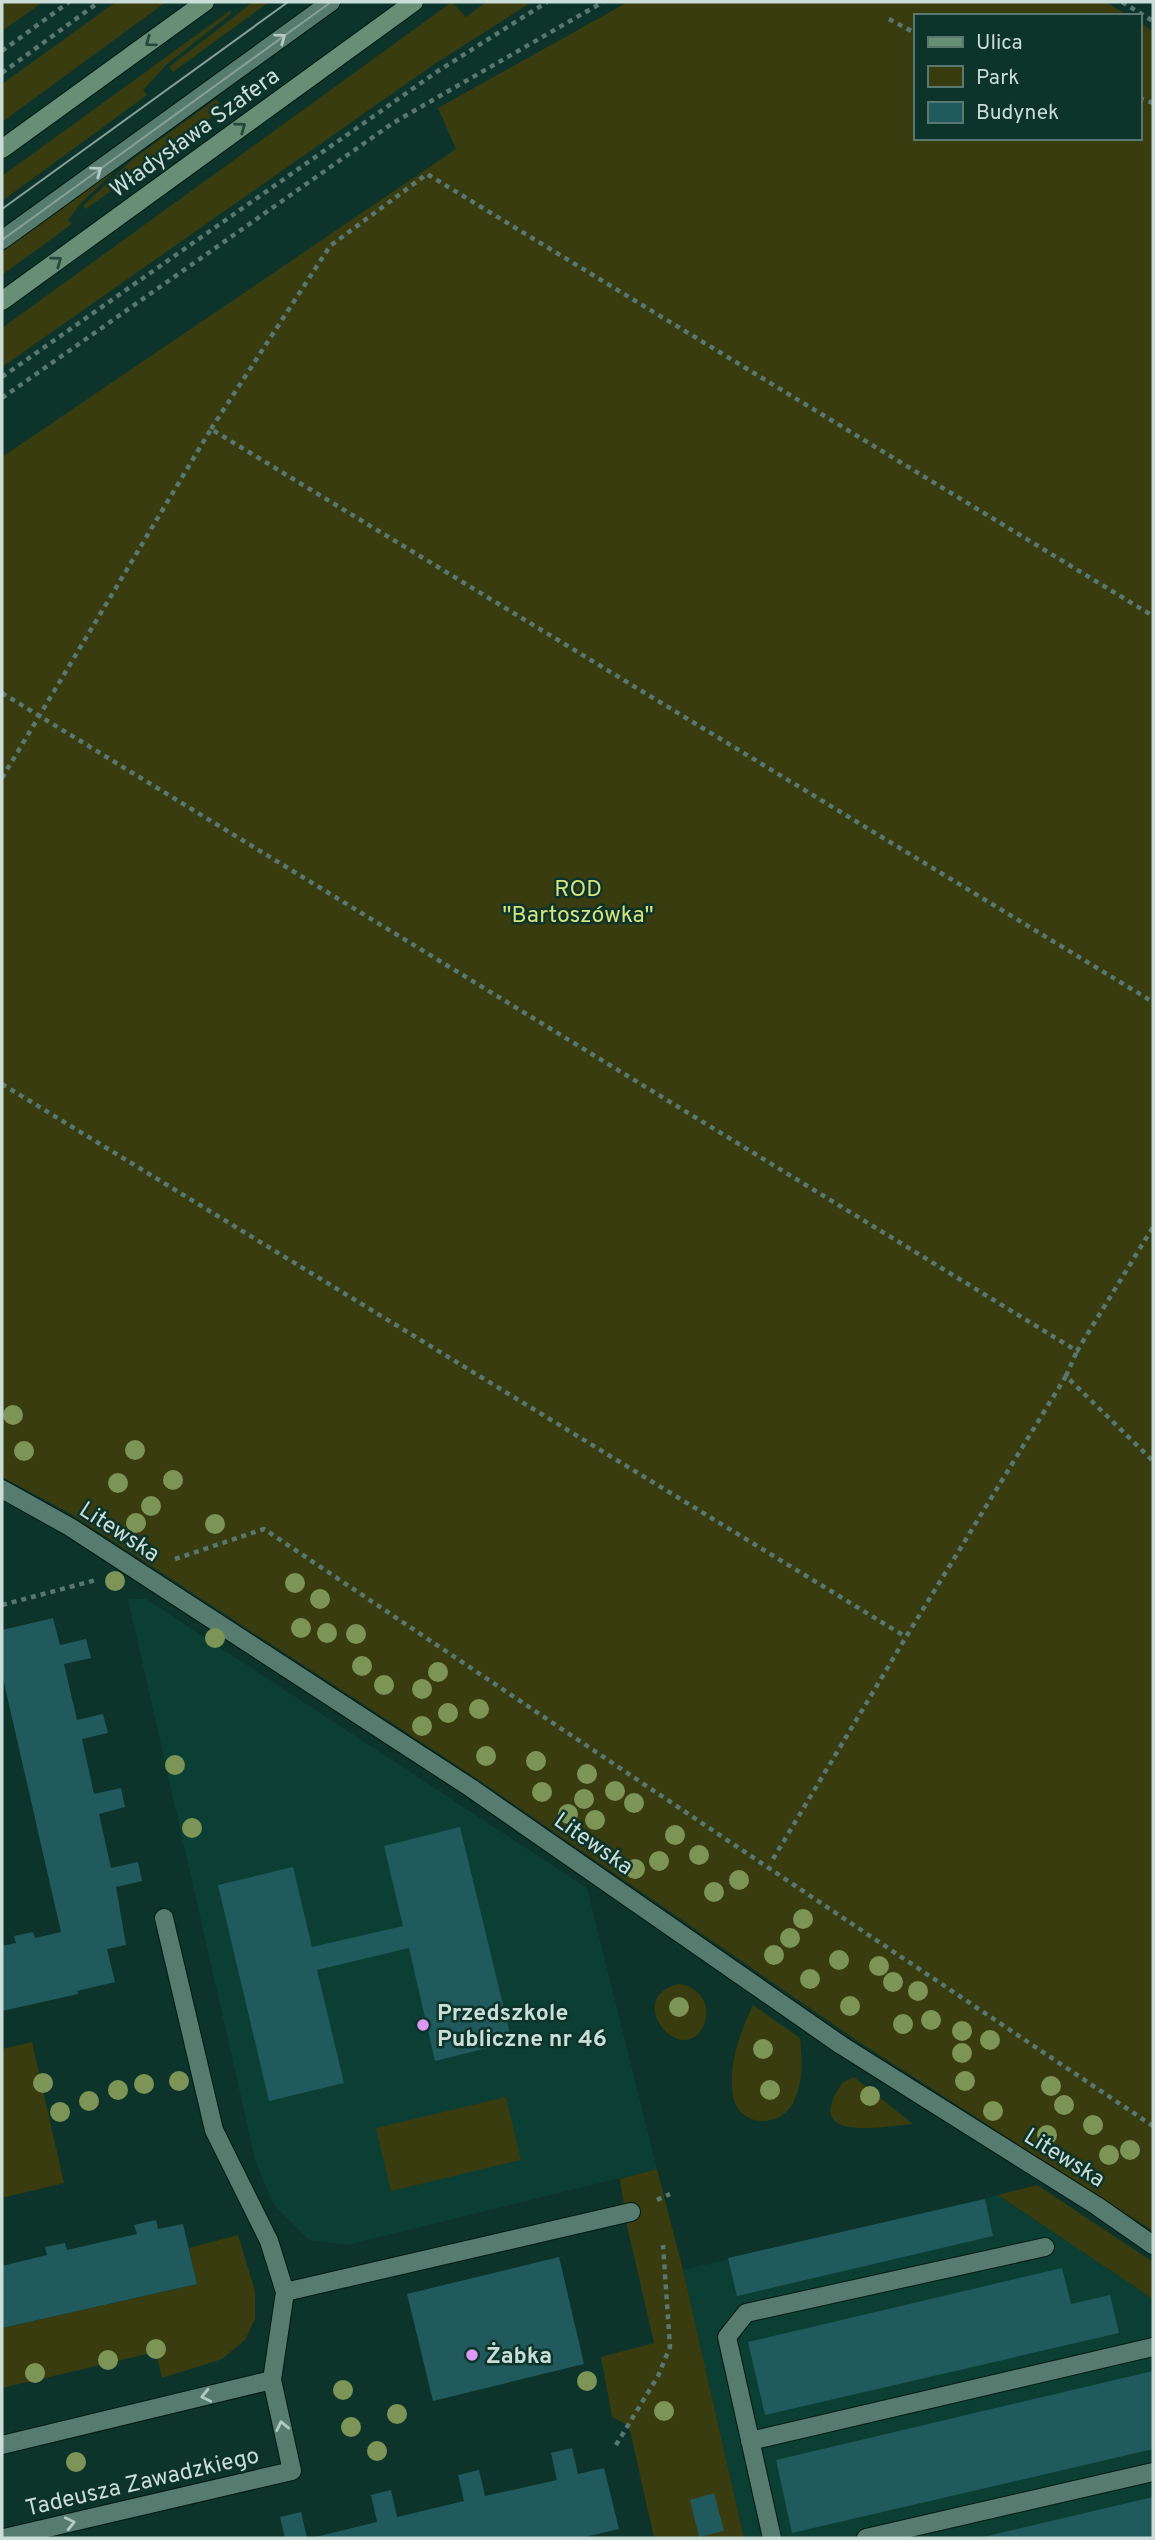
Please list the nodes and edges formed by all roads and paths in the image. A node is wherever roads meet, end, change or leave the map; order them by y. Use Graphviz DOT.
graph roads {
  1 [pos="69,2"];
  2 [pos="99,2"];
  3 [pos="205,2"];
  4 [pos="331,2"];
  5 [pos="414,2"];
  6 [pos="547,2"];
  7 [pos="603,2"];
  8 [pos="1122,2"];
  9 [pos="889,19"];
  10 [pos="1153,21"];
  11 [pos="914,32"];
  12 [pos="2,51"];
  13 [pos="2,73"];
  14 [pos="2,149"];
  15 [pos="2,240"];
  16 [pos="2,301"];
  17 [pos="2,377"];
  18 [pos="2,398"];
  19 [pos="211,429"];
  20 [pos="1153,616"];
  21 [pos="2,693"];
  22 [pos="39,716"];
  23 [pos="2,778"];
  24 [pos="1153,1002"];
  25 [pos="2,1084"];
  26 [pos="1153,1227"];
  27 [pos="1077,1352"];
  28 [pos="1066,1376"];
  29 [pos="1153,1461"];
  30 [pos="2,1489"];
  31 [pos="139,1572"];
  32 [pos="2,1605"];
  33 [pos="906,1637"];
  34 [pos="774,1859"];
  35 [pos="164,1918"];
  36 [pos="1153,2126"];
  37 [pos="631,2213"];
  38 [pos="663,2245"];
  39 [pos="1153,2245"];
  40 [pos="1045,2247"];
  41 [pos="285,2292"];
  42 [pos="1153,2347"];
  43 [pos="272,2380"];
  44 [pos="750,2441"];
  45 [pos="2,2445"];
  46 [pos="615,2445"];
  47 [pos="1153,2472"];
  48 [pos="4,2538"];
  49 [pos="772,2538"];
  50 [pos="866,2538"];
  1 -- 12 [label="path"];
  2 -- 13 [label="path"];
  3 -- 14 [label="main road, one-way"];
  15 -- 4 [label="street, one-way"];
  16 -- 5 [label="main road, Władysława Szafera, one-way"];
  6 -- 17 [label="path"];
  7 -- 18 [label="path"];
  8 -- 10 [label="path"];
  9 -- 11 [label="path"];
  19 -- 20 [label="path"];
  19 -- 22 [label="path"];
  19 -- 24 [label="path"];
  21 -- 22 [label="path"];
  22 -- 23 [label="path"];
  22 -- 27 [label="path"];
  25 -- 33 [label="path"];
  26 -- 27 [label="path"];
  27 -- 28 [label="path"];
  28 -- 29 [label="path"];
  28 -- 33 [label="path"];
  30 -- 31 [label="street, Litewska"];
  31 -- 32 [label="path"];
  31 -- 36 [label="path"];
  31 -- 39 [label="street, Litewska"];
  33 -- 34 [label="path"];
  35 -- 41 [label="street"];
  37 -- 41 [label="street"];
  38 -- 46 [label="path"];
  40 -- 44 [label="street"];
  41 -- 43 [label="street"];
  42 -- 44 [label="street"];
  43 -- 45 [label="street, one-way"];
  48 -- 43 [label="street, Tadeusza Zawadzkiego, one-way"];
  44 -- 49 [label="street"];
  47 -- 50 [label="street"];
}
